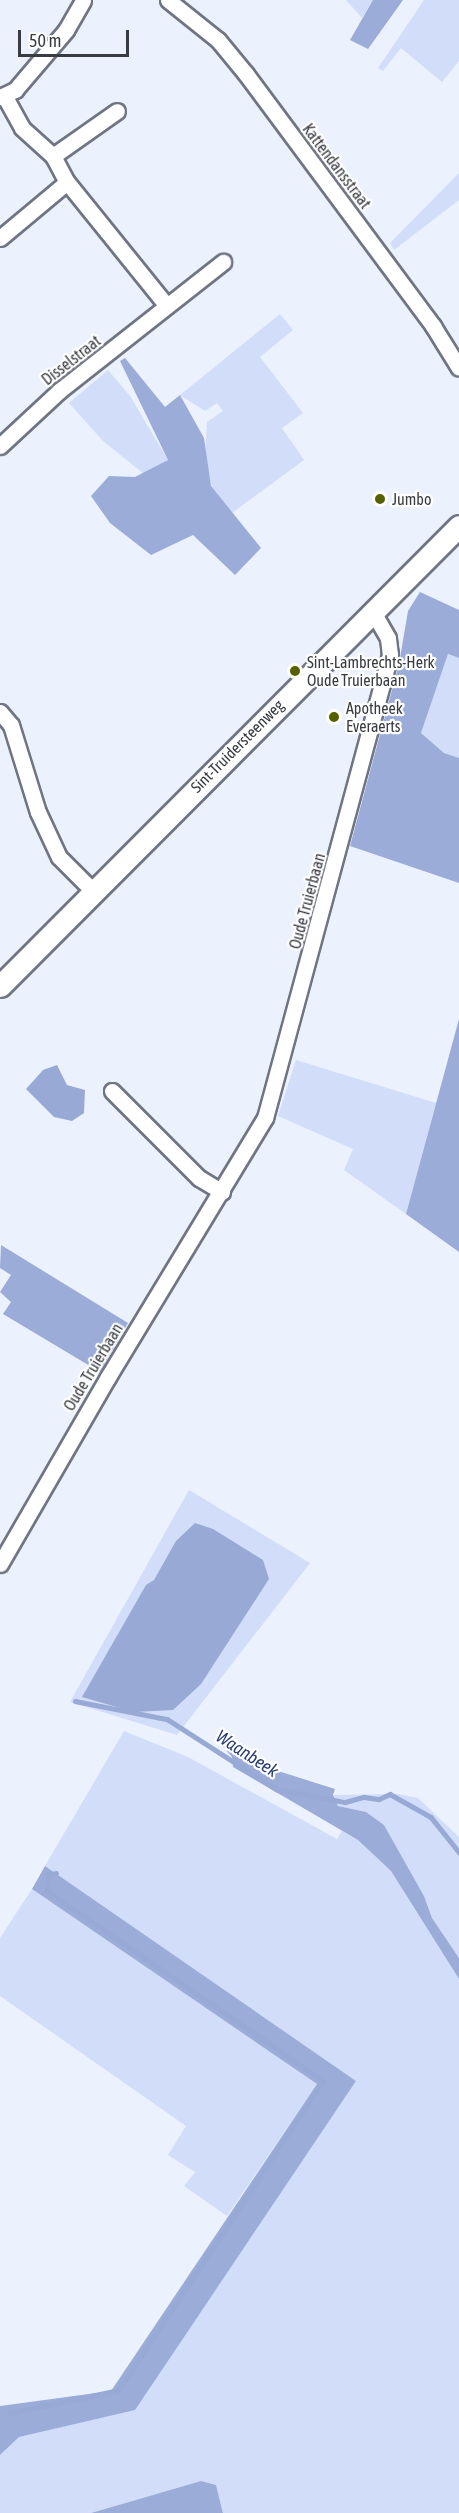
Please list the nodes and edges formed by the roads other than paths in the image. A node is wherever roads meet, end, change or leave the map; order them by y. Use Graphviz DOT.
graph roads {
  1 [pos="83,0"];
  2 [pos="168,0"];
  3 [pos="3,97"];
  4 [pos="117,111"];
  5 [pos="53,156"];
  6 [pos="67,182"];
  7 [pos="0,238"];
  8 [pos="223,262"];
  9 [pos="167,306"];
  10 [pos="459,368"];
  11 [pos="0,446"];
  12 [pos="459,526"];
  13 [pos="373,612"];
  14 [pos="0,712"];
  15 [pos="94,892"];
  16 [pos="0,986"];
  17 [pos="112,1091"];
  18 [pos="222,1192"];
  19 [pos="0,1564"];
  1 -- 3 [label="street"];
  2 -- 10 [label="street, Kattendansstraat"];
  3 -- 5 [label="street"];
  4 -- 5 [label="street"];
  5 -- 6 [label="street"];
  6 -- 7 [label="street"];
  6 -- 9 [label="street"];
  8 -- 9 [label="street, Disselstraat"];
  9 -- 11 [label="street, Disselstraat"];
  12 -- 13 [label="main road, Sint-Truidersteenweg"];
  13 -- 15 [label="main road, Sint-Truidersteenweg"];
  13 -- 18 [label="street, Oude Truierbaan"];
  14 -- 15 [label="street"];
  15 -- 16 [label="main road, Sint-Truidersteenweg"];
  17 -- 18 [label="street"];
  18 -- 19 [label="street, Oude Truierbaan"];
}
